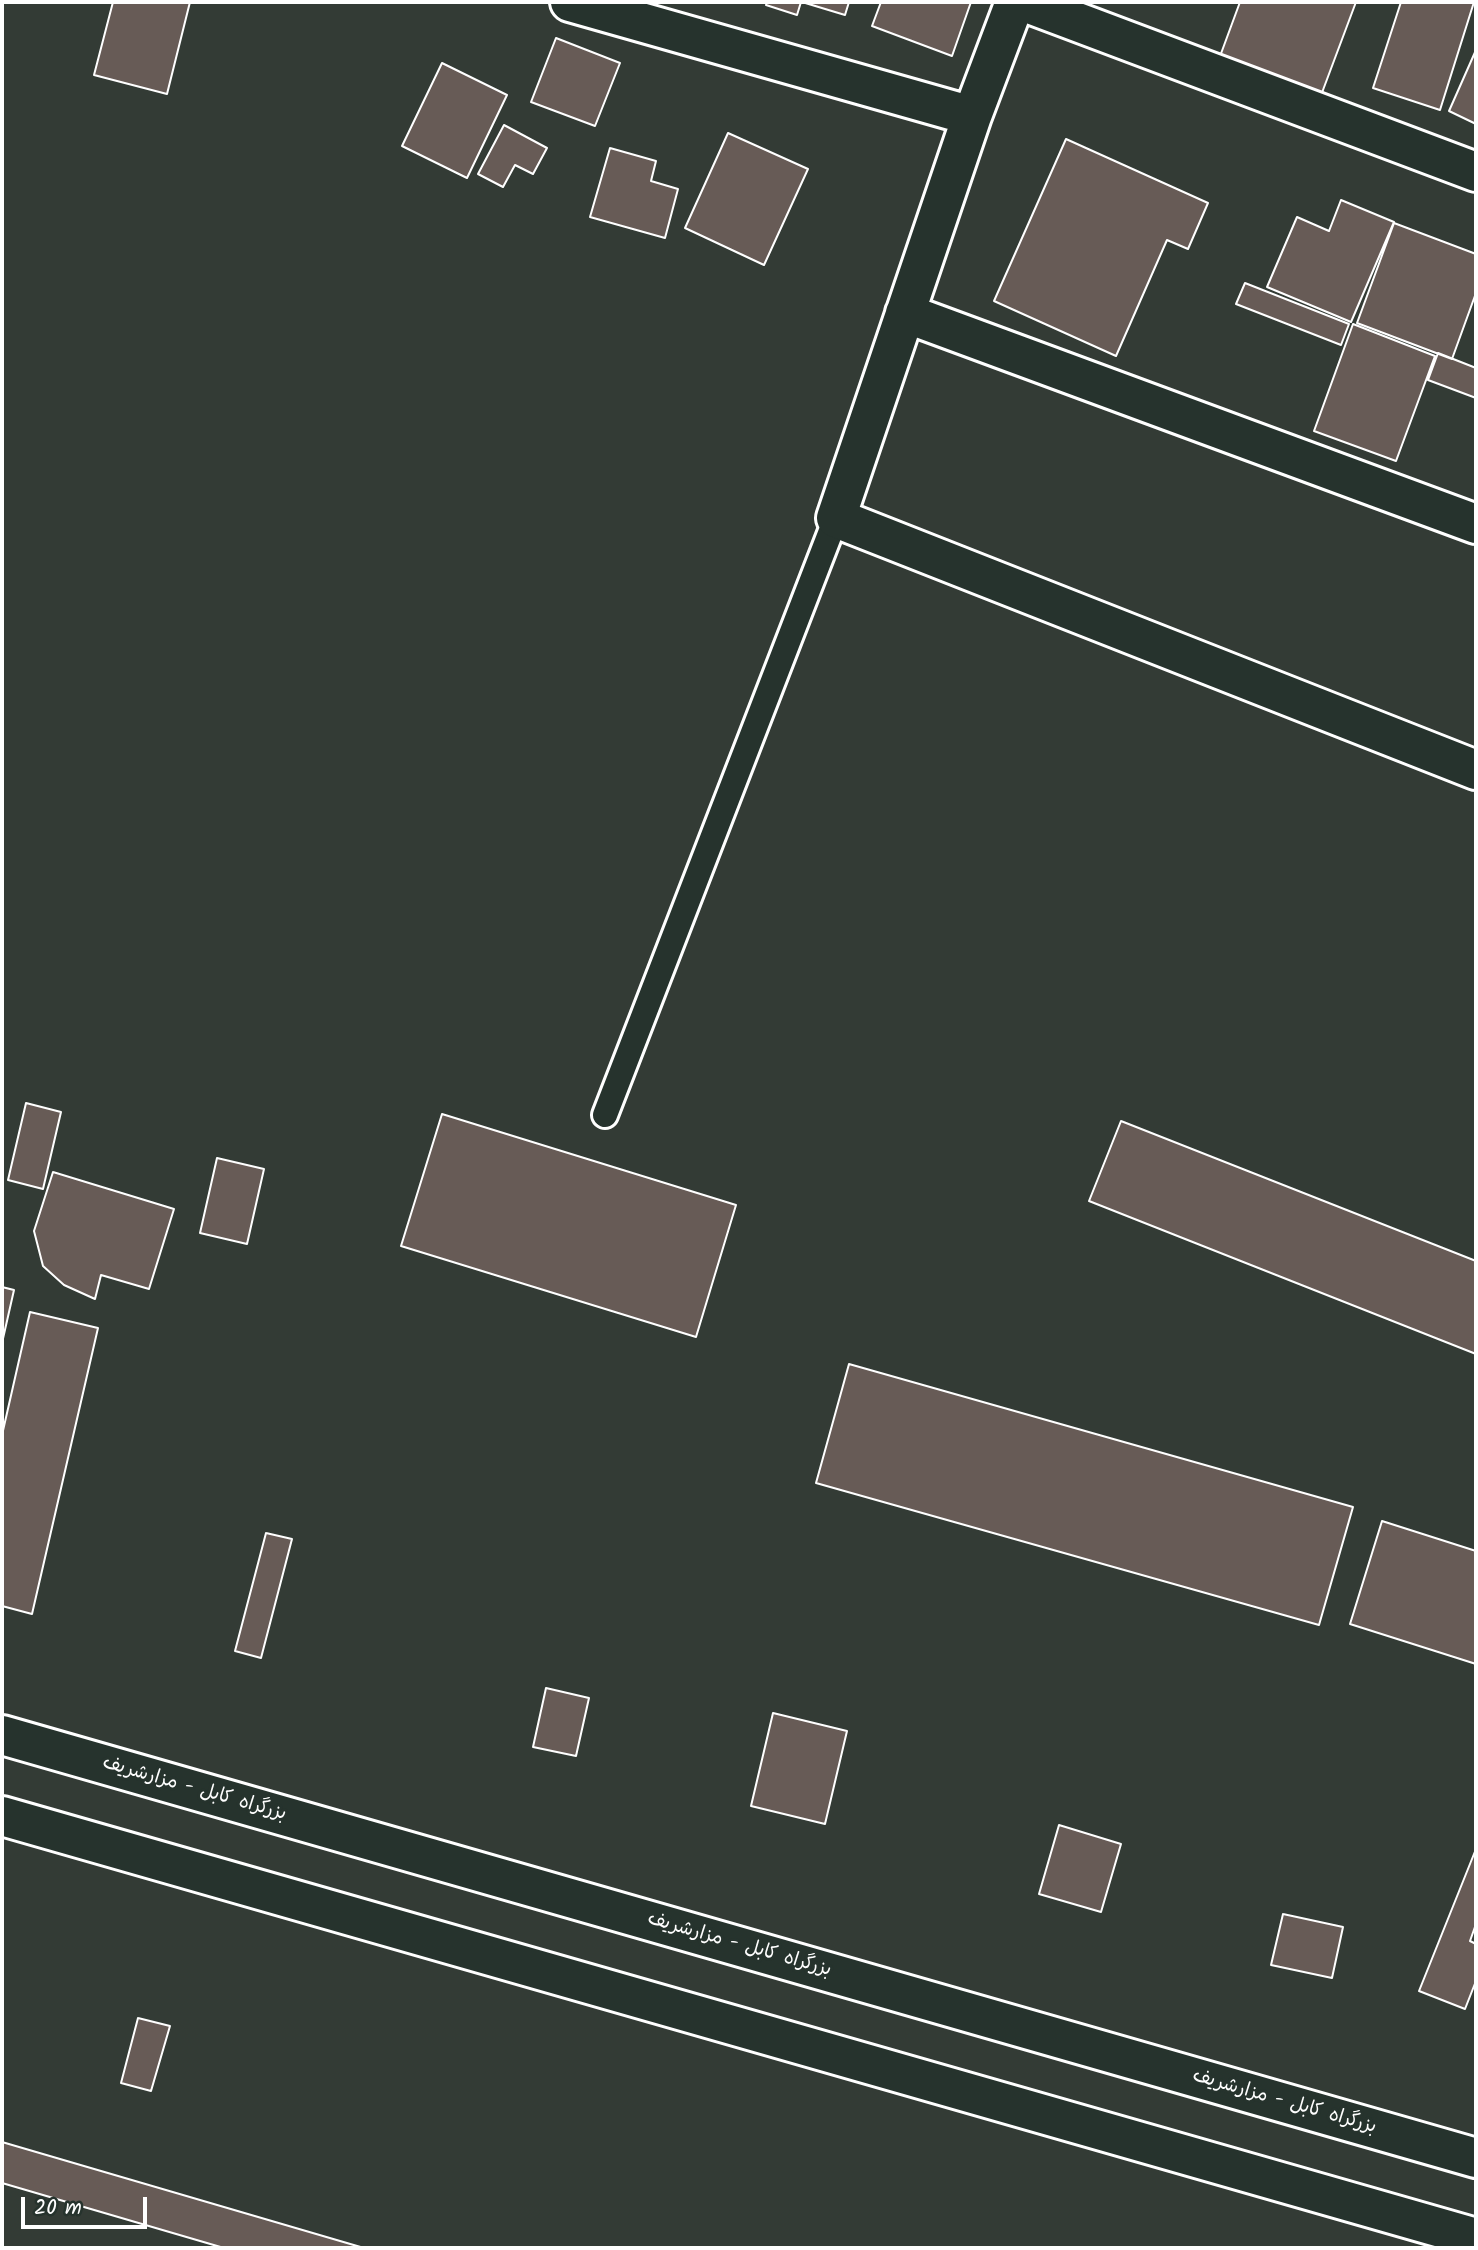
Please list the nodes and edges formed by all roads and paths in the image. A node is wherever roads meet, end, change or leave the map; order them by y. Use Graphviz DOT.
graph roads {
  1 [pos="570,2"];
  2 [pos="1015,2"];
  3 [pos="1024,2"];
  4 [pos="972,116"];
  5 [pos="1476,172"];
  6 [pos="905,313"];
  7 [pos="836,519"];
  8 [pos="1476,524"];
  9 [pos="1476,770"];
  10 [pos="605,1115"];
  11 [pos="2,1735"];
  12 [pos="2,1816"];
  13 [pos="1476,2158"];
  14 [pos="1476,2238"];
  1 -- 4 [label="main road"];
  2 -- 4 [label="main road"];
  3 -- 5 [label="main road"];
  4 -- 6 [label="main road"];
  6 -- 7 [label="main road"];
  6 -- 8 [label="main road"];
  7 -- 9 [label="main road"];
  7 -- 10 [label="lane"];
  11 -- 13 [label="main road, بزرگراه کابل - مزارشریف"];
  12 -- 14 [label="main road"];
}
